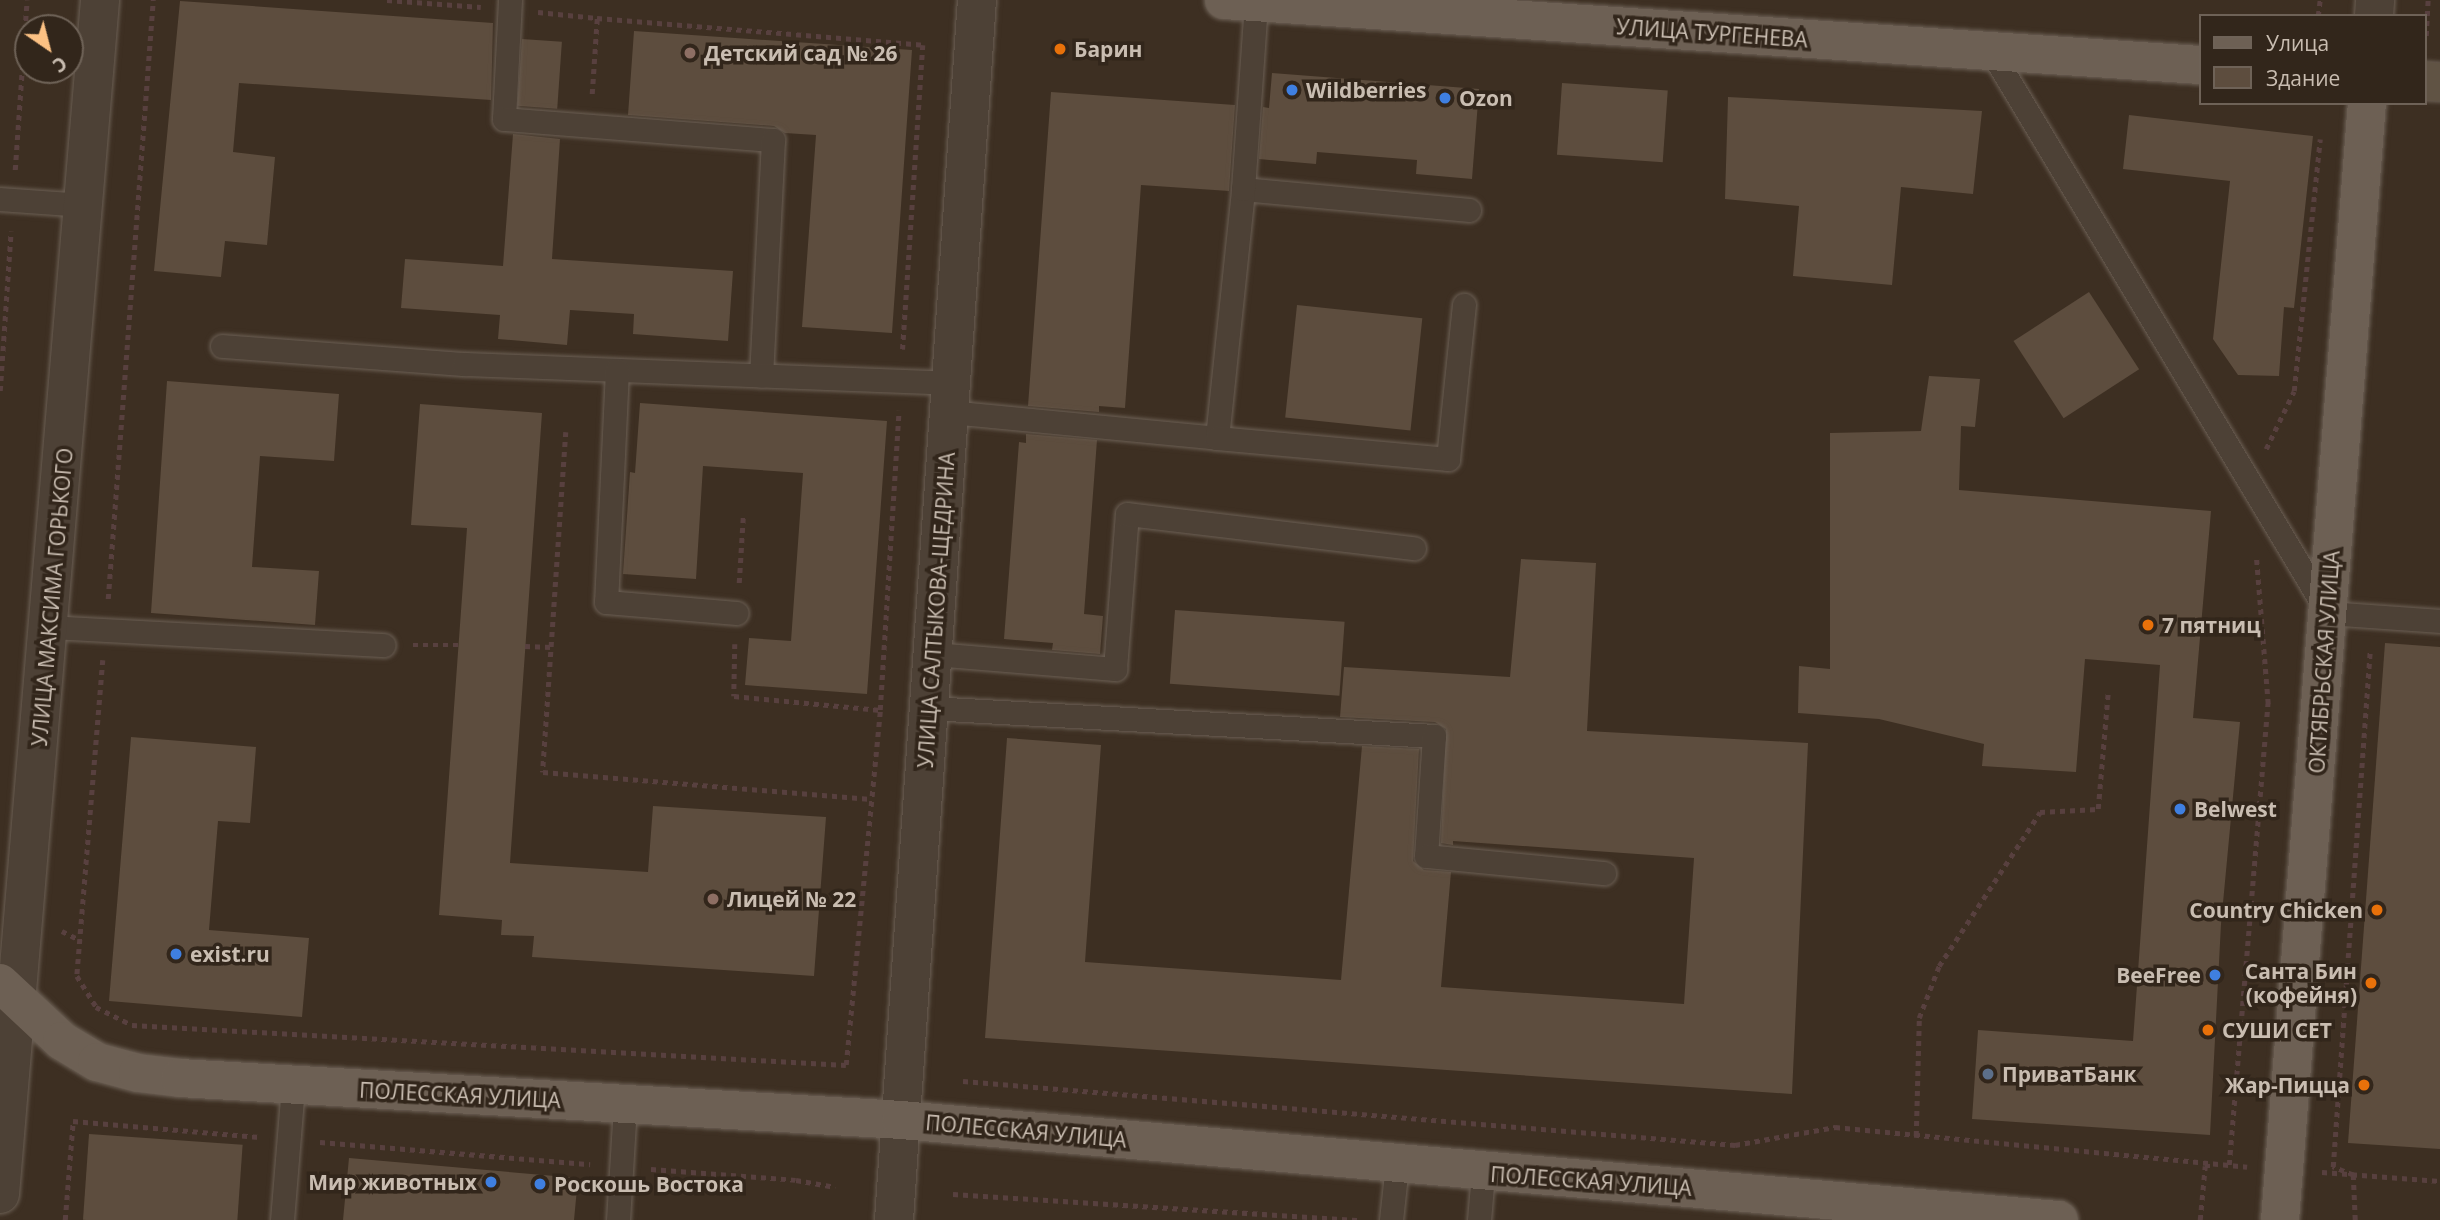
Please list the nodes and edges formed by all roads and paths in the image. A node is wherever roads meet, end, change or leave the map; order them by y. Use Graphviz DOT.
graph roads {
  1 [pos="100,0"];
  2 [pos="153,0"];
  3 [pos="510,0"];
  4 [pos="977,0"];
  5 [pos="2428,0"];
  6 [pos="1240,1"];
  7 [pos="1513,10"];
  8 [pos="2426,36"];
  9 [pos="1991,51"];
  10 [pos="2198,65"];
  11 [pos="2367,105"];
  12 [pos="589,126"];
  13 [pos="2320,139"];
  14 [pos="1243,189"];
  15 [pos="0,199"];
  16 [pos="83,205"];
  17 [pos="1469,210"];
  18 [pos="1464,305"];
  19 [pos="222,346"];
  20 [pos="617,370"];
  21 [pos="761,376"];
  22 [pos="901,382"];
  23 [pos="950,397"];
  24 [pos="566,432"];
  25 [pos="1217,438"];
  26 [pos="2250,484"];
  27 [pos="743,517"];
  28 [pos="1414,548"];
  29 [pos="2256,552"];
  30 [pos="737,613"];
  31 [pos="2328,613"];
  32 [pos="2440,621"];
  33 [pos="49,627"];
  34 [pos="106,631"];
  35 [pos="384,645"];
  36 [pos="458,645"];
  37 [pos="525,646"];
  38 [pos="551,647"];
  39 [pos="2370,651"];
  40 [pos="933,654"];
  41 [pos="2108,692"];
  42 [pos="929,708"];
  43 [pos="880,710"];
  44 [pos="871,799"];
  45 [pos="1604,873"];
  46 [pos="8,990"];
  47 [pos="963,1081"];
  48 [pos="293,1084"];
  49 [pos="625,1104"];
  50 [pos="901,1120"];
  51 [pos="1916,1136"];
  52 [pos="288,1139"];
  53 [pos="1397,1165"];
  54 [pos="2231,1165"];
  55 [pos="621,1167"];
  56 [pos="2284,1169"];
  57 [pos="1483,1173"];
  58 [pos="2353,1175"];
  59 [pos="2440,1181"];
  60 [pos="835,1187"];
  61 [pos="0,1194"];
  62 [pos="953,1194"];
  63 [pos="65,1220"];
  64 [pos="282,1220"];
  65 [pos="618,1220"];
  66 [pos="894,1220"];
  67 [pos="1364,1220"];
  68 [pos="1391,1220"];
  69 [pos="1479,1220"];
  70 [pos="2059,1220"];
  71 [pos="2200,1220"];
  72 [pos="2280,1220"];
  73 [pos="2355,1220"];
  1 -- 16 [label="street, УЛИЦА МАКСИМА ГОРЬКОГО"];
  2 -- 34 [label="path"];
  3 -- 12 [label="lane"];
  4 -- 23 [label="street, УЛИЦА САЛТЫКОВА-ЩЕДРИНА"];
  5 -- 8 [label="path"];
  6 -- 7 [label="main road, УЛИЦА ТУРГЕНЕВА"];
  6 -- 14 [label="lane"];
  7 -- 9 [label="main road, УЛИЦА ТУРГЕНЕВА"];
  9 -- 10 [label="main road, УЛИЦА ТУРГЕНЕВА"];
  9 -- 26 [label="lane"];
  11 -- 31 [label="main road, ОКТЯБРЬСКАЯ УЛИЦА"];
  12 -- 21 [label="lane"];
  12 -- 22 [label="path"];
  13 -- 26 [label="path"];
  14 -- 17 [label="lane"];
  14 -- 25 [label="lane"];
  15 -- 16 [label="lane"];
  16 -- 33 [label="street, УЛИЦА МАКСИМА ГОРЬКОГО"];
  18 -- 25 [label="lane"];
  19 -- 20 [label="lane"];
  20 -- 21 [label="lane"];
  20 -- 30 [label="lane"];
  21 -- 22 [label="lane"];
  22 -- 23 [label="lane"];
  22 -- 43 [label="path"];
  23 -- 25 [label="lane"];
  23 -- 40 [label="street, УЛИЦА САЛТЫКОВА-ЩЕДРИНА"];
  24 -- 38 [label="path"];
  26 -- 31 [label="lane"];
  27 -- 30 [label="path"];
  28 -- 40 [label="lane"];
  29 -- 54 [label="path"];
  30 -- 43 [label="path"];
  31 -- 32 [label="lane"];
  31 -- 56 [label="main road, ОКТЯБРЬСКАЯ УЛИЦА"];
  33 -- 34 [label="lane"];
  33 -- 46 [label="street, УЛИЦА МАКСИМА ГОРЬКОГО"];
  34 -- 35 [label="lane"];
  34 -- 44 [label="path"];
  35 -- 36 [label="path"];
  37 -- 38 [label="path"];
  38 -- 44 [label="path"];
  39 -- 58 [label="path"];
  40 -- 42 [label="street, УЛИЦА САЛТЫКОВА-ЩЕДРИНА"];
  41 -- 51 [label="path"];
  42 -- 45 [label="lane"];
  42 -- 50 [label="street, УЛИЦА САЛТЫКОВА-ЩЕДРИНА"];
  43 -- 44 [label="path"];
  46 -- 48 [label="main road, ПОЛЕССКАЯ УЛИЦА"];
  46 -- 61 [label="street, УЛИЦА МАКСИМА ГОРЬКОГО"];
  47 -- 51 [label="path"];
  48 -- 49 [label="main road, ПОЛЕССКАЯ УЛИЦА"];
  48 -- 52 [label="lane"];
  49 -- 50 [label="main road, ПОЛЕССКАЯ УЛИЦА"];
  49 -- 55 [label="lane"];
  50 -- 53 [label="main road, ПОЛЕССКАЯ УЛИЦА"];
  50 -- 66 [label="street, УЛИЦА САЛТЫКОВА-ЩЕДРИНА"];
  51 -- 54 [label="path"];
  52 -- 55 [label="path"];
  52 -- 63 [label="path"];
  52 -- 64 [label="lane"];
  53 -- 57 [label="main road, ПОЛЕССКАЯ УЛИЦА"];
  53 -- 68 [label="lane"];
  54 -- 56 [label="path"];
  54 -- 71 [label="path"];
  55 -- 60 [label="path"];
  55 -- 65 [label="lane"];
  56 -- 58 [label="path"];
  56 -- 72 [label="main road, ОКТЯБРЬСКАЯ УЛИЦА"];
  57 -- 69 [label="lane"];
  57 -- 70 [label="main road, ПОЛЕССКАЯ УЛИЦА"];
  58 -- 59 [label="path"];
  58 -- 73 [label="path"];
  62 -- 67 [label="path"];
}
